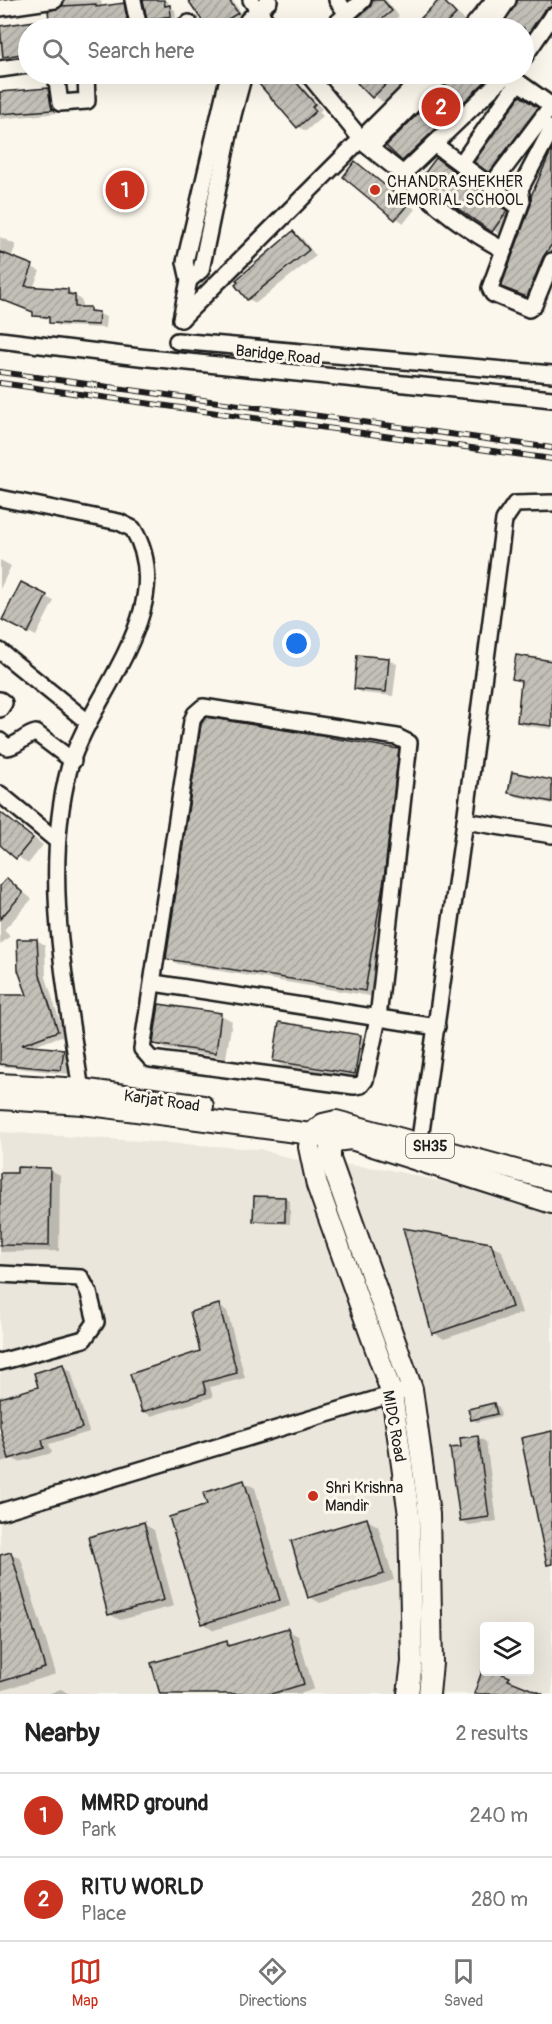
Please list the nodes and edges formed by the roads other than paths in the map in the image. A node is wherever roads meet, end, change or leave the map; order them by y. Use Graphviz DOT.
graph roads {
  1 [pos="55,0"];
  2 [pos="133,0"];
  3 [pos="337,0"];
  4 [pos="363,0"];
  5 [pos="494,0"];
  6 [pos="508,0"];
  7 [pos="0,8"];
  8 [pos="347,14"];
  9 [pos="552,16"];
  10 [pos="137,18"];
  11 [pos="342,18"];
  12 [pos="479,18"];
  13 [pos="496,18"];
  14 [pos="534,42"];
  15 [pos="18,66"];
  16 [pos="0,69"];
  17 [pos="58,84"];
  18 [pos="86,84"];
  19 [pos="227,84"];
  20 [pos="241,84"];
  21 [pos="317,84"];
  22 [pos="417,84"];
  23 [pos="432,84"];
  24 [pos="502,84"];
  25 [pos="506,84"];
  26 [pos="522,84"];
  27 [pos="552,128"];
  28 [pos="365,142"];
  29 [pos="434,144"];
  30 [pos="461,164"];
  31 [pos="404,174"];
  32 [pos="491,186"];
  33 [pos="519,207"];
  34 [pos="504,250"];
  35 [pos="552,261"];
  36 [pos="189,280"];
  37 [pos="181,319"];
  38 [pos="0,340"];
  39 [pos="177,341"];
  40 [pos="173,361"];
  41 [pos="552,374"];
  42 [pos="552,399"];
  43 [pos="0,498"];
  44 [pos="552,503"];
  45 [pos="0,651"];
  46 [pos="0,700"];
  47 [pos="0,710"];
  48 [pos="89,723"];
  49 [pos="0,741"];
  50 [pos="73,761"];
  51 [pos="0,794"];
  52 [pos="465,821"];
  53 [pos="552,835"];
  54 [pos="56,840"];
  55 [pos="154,984"];
  56 [pos="378,1018"];
  57 [pos="437,1027"];
  58 [pos="0,1084"];
  59 [pos="82,1096"];
  60 [pos="0,1099"];
  61 [pos="317,1129"];
  62 [pos="338,1140"];
  63 [pos="419,1151"];
  64 [pos="552,1180"];
  65 [pos="552,1203"];
  66 [pos="0,1274"];
  67 [pos="0,1362"];
  68 [pos="412,1389"];
  69 [pos="392,1394"];
  70 [pos="0,1512"];
  71 [pos="408,1694"];
  72 [pos="429,1694"];
  1 -- 7 [label="street"];
  2 -- 10 [label="street"];
  3 -- 8 [label="street"];
  4 -- 8 [label="street"];
  5 -- 12 [label="street"];
  6 -- 13 [label="street"];
  8 -- 11 [label="street"];
  9 -- 14 [label="street"];
  15 -- 16 [label="street"];
  17 -- 18 [label="street"];
  19 -- 36 [label="street"];
  20 -- 36 [label="street"];
  21 -- 28 [label="street"];
  22 -- 28 [label="street"];
  23 -- 28 [label="street"];
  24 -- 29 [label="street"];
  25 -- 30 [label="street"];
  26 -- 32 [label="street"];
  27 -- 33 [label="street"];
  28 -- 31 [label="street"];
  28 -- 37 [label="street"];
  29 -- 30 [label="street"];
  29 -- 31 [label="street"];
  30 -- 32 [label="street"];
  31 -- 34 [label="street"];
  32 -- 33 [label="street"];
  33 -- 34 [label="street"];
  34 -- 35 [label="street"];
  36 -- 37 [label="street"];
  37 -- 39 [label="street"];
  38 -- 40 [label="street, Baridge Road"];
  39 -- 40 [label="street"];
  39 -- 41 [label="street"];
  40 -- 42 [label="street, Baridge Road"];
  43 -- 48 [label="street"];
  44 -- 52 [label="street"];
  45 -- 48 [label="street"];
  46 -- 47 [label="street"];
  48 -- 50 [label="street"];
  49 -- 50 [label="street"];
  50 -- 54 [label="street"];
  51 -- 54 [label="street"];
  52 -- 53 [label="street"];
  52 -- 57 [label="street"];
  54 -- 59 [label="street"];
  55 -- 56 [label="street"];
  55 -- 56 [label="street"];
  55 -- 56 [label="street"];
  56 -- 57 [label="street"];
  57 -- 63 [label="street"];
  58 -- 59 [label="main road, Karjat Road"];
  59 -- 60 [label="main road, Karjat Road"];
  59 -- 61 [label="main road, Karjat Road"];
  61 -- 62 [label="main road, Karjat Road"];
  61 -- 63 [label="main road, Karjat Road / SH35"];
  61 -- 69 [label="main road, MIDC Road"];
  62 -- 63 [label="main road, Karjat Road / SH35"];
  62 -- 68 [label="main road, MIDC Road"];
  63 -- 64 [label="main road, Karjat Road / SH35"];
  63 -- 65 [label="main road, Karjat Road / SH35"];
  66 -- 67 [label="street"];
  68 -- 69 [label="street"];
  68 -- 72 [label="main road, MIDC Road"];
  69 -- 70 [label="street"];
  69 -- 71 [label="main road, MIDC Road"];
}
